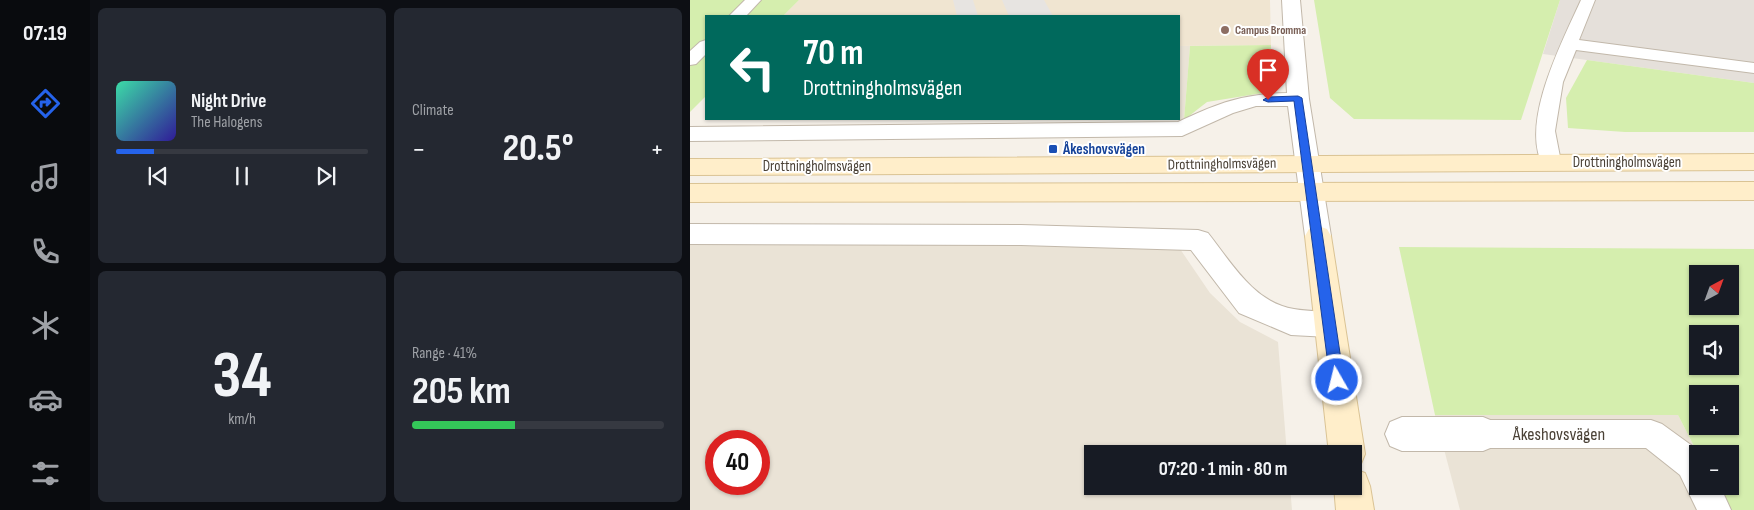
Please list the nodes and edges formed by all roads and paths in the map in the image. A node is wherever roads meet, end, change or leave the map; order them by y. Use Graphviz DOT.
graph roads {
  1 [pos="754,0"];
  2 [pos="1291,0"];
  3 [pos="1588,0"];
  4 [pos="738,15"];
  5 [pos="1570,44"];
  6 [pos="705,45"];
  7 [pos="690,60"];
  8 [pos="1754,68"];
  9 [pos="1298,98"];
  10 [pos="690,134"];
  11 [pos="1552,162"];
  12 [pos="1754,162"];
  13 [pos="1308,163"];
  14 [pos="690,167"];
  15 [pos="1754,191"];
  16 [pos="690,193"];
  17 [pos="1311,193"];
  18 [pos="690,234"];
  19 [pos="1318,236"];
  20 [pos="1329,324"];
  21 [pos="1402,434"];
  22 [pos="1483,434"];
  23 [pos="1346,445"];
  24 [pos="1689,462"];
  25 [pos="1353,495"];
  26 [pos="1707,495"];
  27 [pos="1355,510"];
  28 [pos="1715,510"];
  1 -- 4 [label="lane"];
  2 -- 9 [label="street"];
  3 -- 5 [label="lane"];
  5 -- 8 [label="lane"];
  5 -- 11 [label="lane"];
  6 -- 7 [label="lane"];
  9 -- 10 [label="street"];
  9 -- 13 [label="street"];
  11 -- 12 [label="main road, Drottningholmsvägen"];
  11 -- 13 [label="main road, Drottningholmsvägen"];
  13 -- 14 [label="main road, Drottningholmsvägen"];
  13 -- 17 [label="street"];
  15 -- 17 [label="main road, Drottningholmsvägen"];
  16 -- 17 [label="main road, Drottningholmsvägen"];
  17 -- 19 [label="street"];
  18 -- 20 [label="street"];
  19 -- 20 [label="main road"];
  20 -- 23 [label="main road"];
  21 -- 22 [label="street, Åkeshovsvägen"];
  22 -- 24 [label="lane, Åkeshovsvägen"];
  25 -- 27 [label="main road"];
  26 -- 28 [label="lane"];
}
